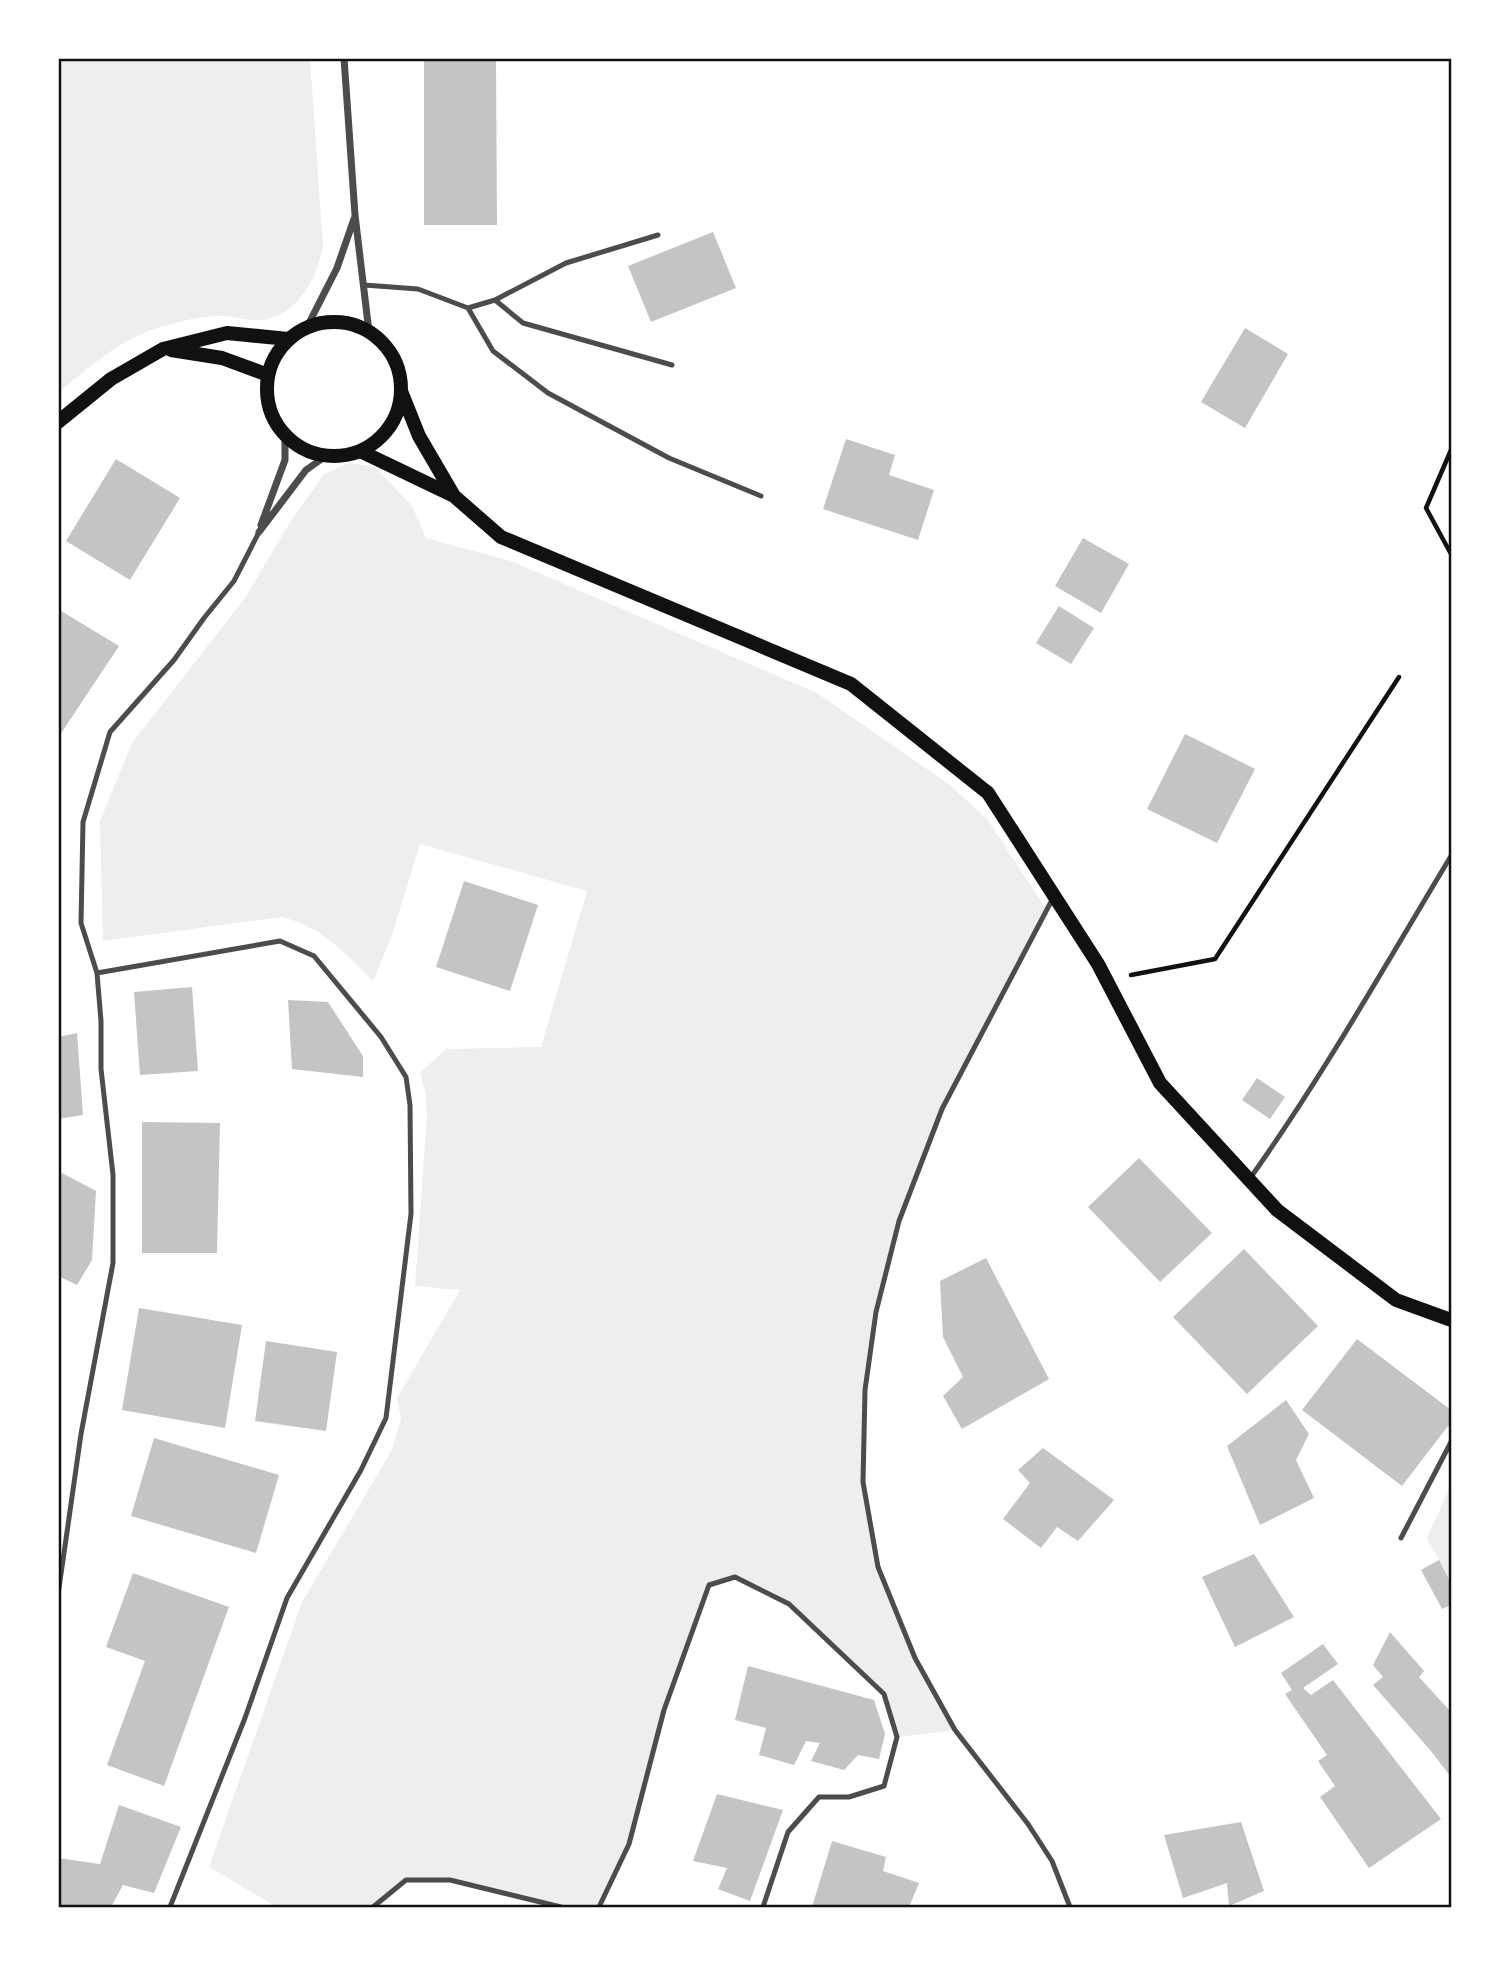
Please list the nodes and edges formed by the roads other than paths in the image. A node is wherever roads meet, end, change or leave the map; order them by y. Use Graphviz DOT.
graph roads {
  1 [pos="344,58"];
  2 [pos="355,215"];
  3 [pos="658,235"];
  4 [pos="364,285"];
  5 [pos="495,300"];
  6 [pos="468,308"];
  7 [pos="307,327"];
  8 [pos="369,332"];
  9 [pos="288,339"];
  10 [pos="163,349"];
  11 [pos="672,365"];
  12 [pos="268,375"];
  13 [pos="401,391"];
  14 [pos="58,422"];
  15 [pos="285,436"];
  16 [pos="360,451"];
  17 [pos="326,456"];
  18 [pos="454,496"];
  19 [pos="761,496"];
  20 [pos="259,532"];
  21 [pos="1451,856"];
  22 [pos="1054,896"];
  23 [pos="97,973"];
  24 [pos="1249,1180"];
  25 [pos="1451,1320"];
  26 [pos="1451,1442"];
  27 [pos="1401,1538"];
  28 [pos="58,1595"];
  29 [pos="170,1907"];
  30 [pos="373,1907"];
  31 [pos="561,1907"];
  32 [pos="599,1907"];
  33 [pos="763,1907"];
  34 [pos="1070,1907"];
  1 -- 2 [label="street"];
  2 -- 4 [label="street"];
  2 -- 7 [label="street"];
  3 -- 5 [label="lane"];
  4 -- 6 [label="lane"];
  4 -- 8 [label="street"];
  5 -- 6 [label="lane"];
  5 -- 11 [label="lane"];
  6 -- 19 [label="lane"];
  7 -- 8 [label="main road"];
  7 -- 9 [label="main road"];
  8 -- 13 [label="main road"];
  9 -- 10 [label="main road"];
  9 -- 12 [label="main road"];
  10 -- 12 [label="main road"];
  10 -- 14 [label="main road"];
  12 -- 15 [label="main road"];
  13 -- 16 [label="main road"];
  13 -- 18 [label="main road"];
  15 -- 17 [label="main road"];
  15 -- 20 [label="street"];
  16 -- 17 [label="main road"];
  16 -- 18 [label="main road"];
  17 -- 20 [label="street"];
  18 -- 22 [label="main road"];
  20 -- 23 [label="lane"];
  21 -- 24 [label="lane"];
  22 -- 24 [label="main road"];
  22 -- 34 [label="lane"];
  23 -- 28 [label="lane"];
  23 -- 29 [label="lane"];
  24 -- 25 [label="main road"];
  26 -- 27 [label="lane"];
  30 -- 31 [label="lane"];
  32 -- 33 [label="lane"];
}
